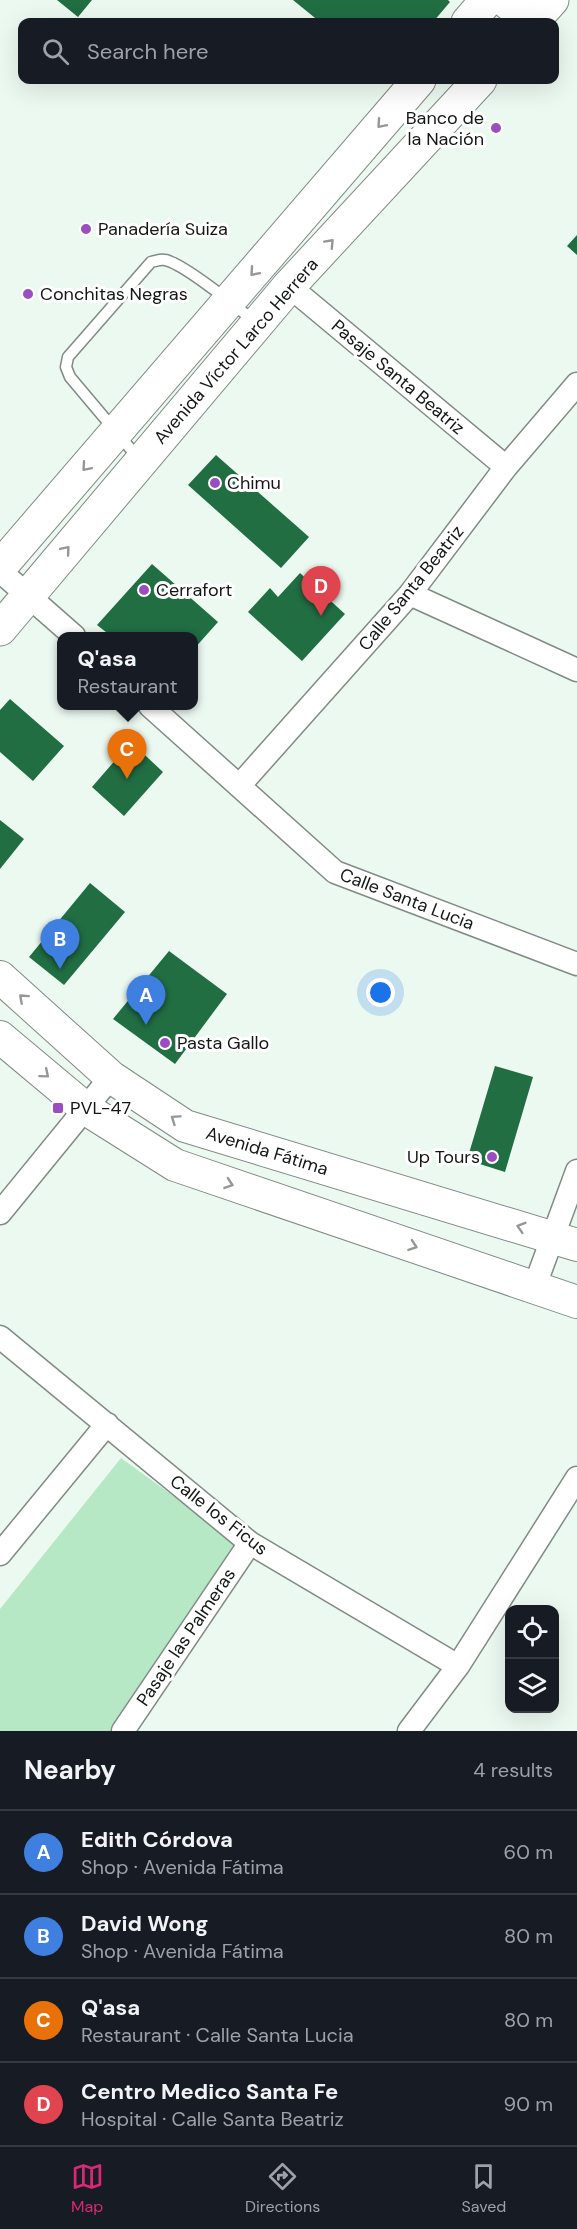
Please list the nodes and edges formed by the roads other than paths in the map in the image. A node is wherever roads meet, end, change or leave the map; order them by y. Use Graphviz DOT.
graph roads {
  1 [pos="488,0"];
  2 [pos="504,0"];
  3 [pos="552,0"];
  4 [pos="472,18"];
  5 [pos="527,18"];
  6 [pos="536,18"];
  7 [pos="416,84"];
  8 [pos="476,84"];
  9 [pos="290,286"];
  10 [pos="229,301"];
  11 [pos="258,324"];
  12 [pos="577,384"];
  13 [pos="116,433"];
  14 [pos="142,462"];
  15 [pos="506,467"];
  16 [pos="0,569"];
  17 [pos="410,594"];
  18 [pos="28,595"];
  19 [pos="0,629"];
  20 [pos="70,632"];
  21 [pos="577,670"];
  22 [pos="155,710"];
  23 [pos="239,786"];
  24 [pos="577,964"];
  25 [pos="0,977"];
  26 [pos="0,1037"];
  27 [pos="111,1077"];
  28 [pos="86,1109"];
  29 [pos="577,1171"];
  30 [pos="0,1213"];
  31 [pos="565,1240"];
  32 [pos="534,1288"];
  33 [pos="577,1302"];
  34 [pos="0,1337"];
  35 [pos="107,1424"];
  36 [pos="577,1478"];
  37 [pos="250,1543"];
  38 [pos="0,1554"];
  39 [pos="458,1666"];
  40 [pos="123,1731"];
  41 [pos="409,1731"];
  1 -- 4 [label="main road"];
  2 -- 5 [label="main road"];
  3 -- 6 [label="main road"];
  7 -- 10 [label="main road, Avenida Víctor Larco Herrera, one-way"];
  9 -- 8 [label="main road, Avenida Víctor Larco Herrera, one-way"];
  9 -- 11 [label="main road, Avenida Víctor Larco Herrera"];
  9 -- 15 [label="street, Pasaje Santa Beatriz"];
  10 -- 11 [label="lane"];
  10 -- 13 [label="main road, Avenida Víctor Larco Herrera"];
  10 -- 13 [label="lane"];
  11 -- 14 [label="main road, Avenida Víctor Larco Herrera"];
  12 -- 15 [label="street, Calle Santa Beatriz"];
  13 -- 14 [label="lane"];
  13 -- 16 [label="main road, Avenida Víctor Larco Herrera, one-way"];
  18 -- 14 [label="main road, Avenida Víctor Larco Herrera, one-way"];
  15 -- 17 [label="street, Calle Santa Beatriz"];
  16 -- 18 [label="street"];
  17 -- 21 [label="street"];
  17 -- 23 [label="street, Calle Santa Beatriz"];
  18 -- 19 [label="main road, Avenida Víctor Larco Herrera"];
  18 -- 20 [label="street"];
  22 -- 23 [label="street, Calle Santa Lucia"];
  23 -- 24 [label="street, Calle Santa Lucia"];
  27 -- 25 [label="main road, Avenida Fátima, one-way"];
  26 -- 28 [label="main road, one-way"];
  27 -- 28 [label="street"];
  31 -- 27 [label="main road, Avenida Fátima, one-way"];
  28 -- 30 [label="street"];
  28 -- 32 [label="main road, one-way"];
  29 -- 31 [label="street"];
  31 -- 32 [label="street"];
  32 -- 33 [label="main road"];
  34 -- 35 [label="street, Calle los Ficus"];
  35 -- 37 [label="street, Calle los Ficus"];
  35 -- 38 [label="street"];
  36 -- 39 [label="street"];
  37 -- 39 [label="street, Calle los Ficus"];
  37 -- 40 [label="street, Pasaje las Palmeras"];
  39 -- 41 [label="street"];
}
